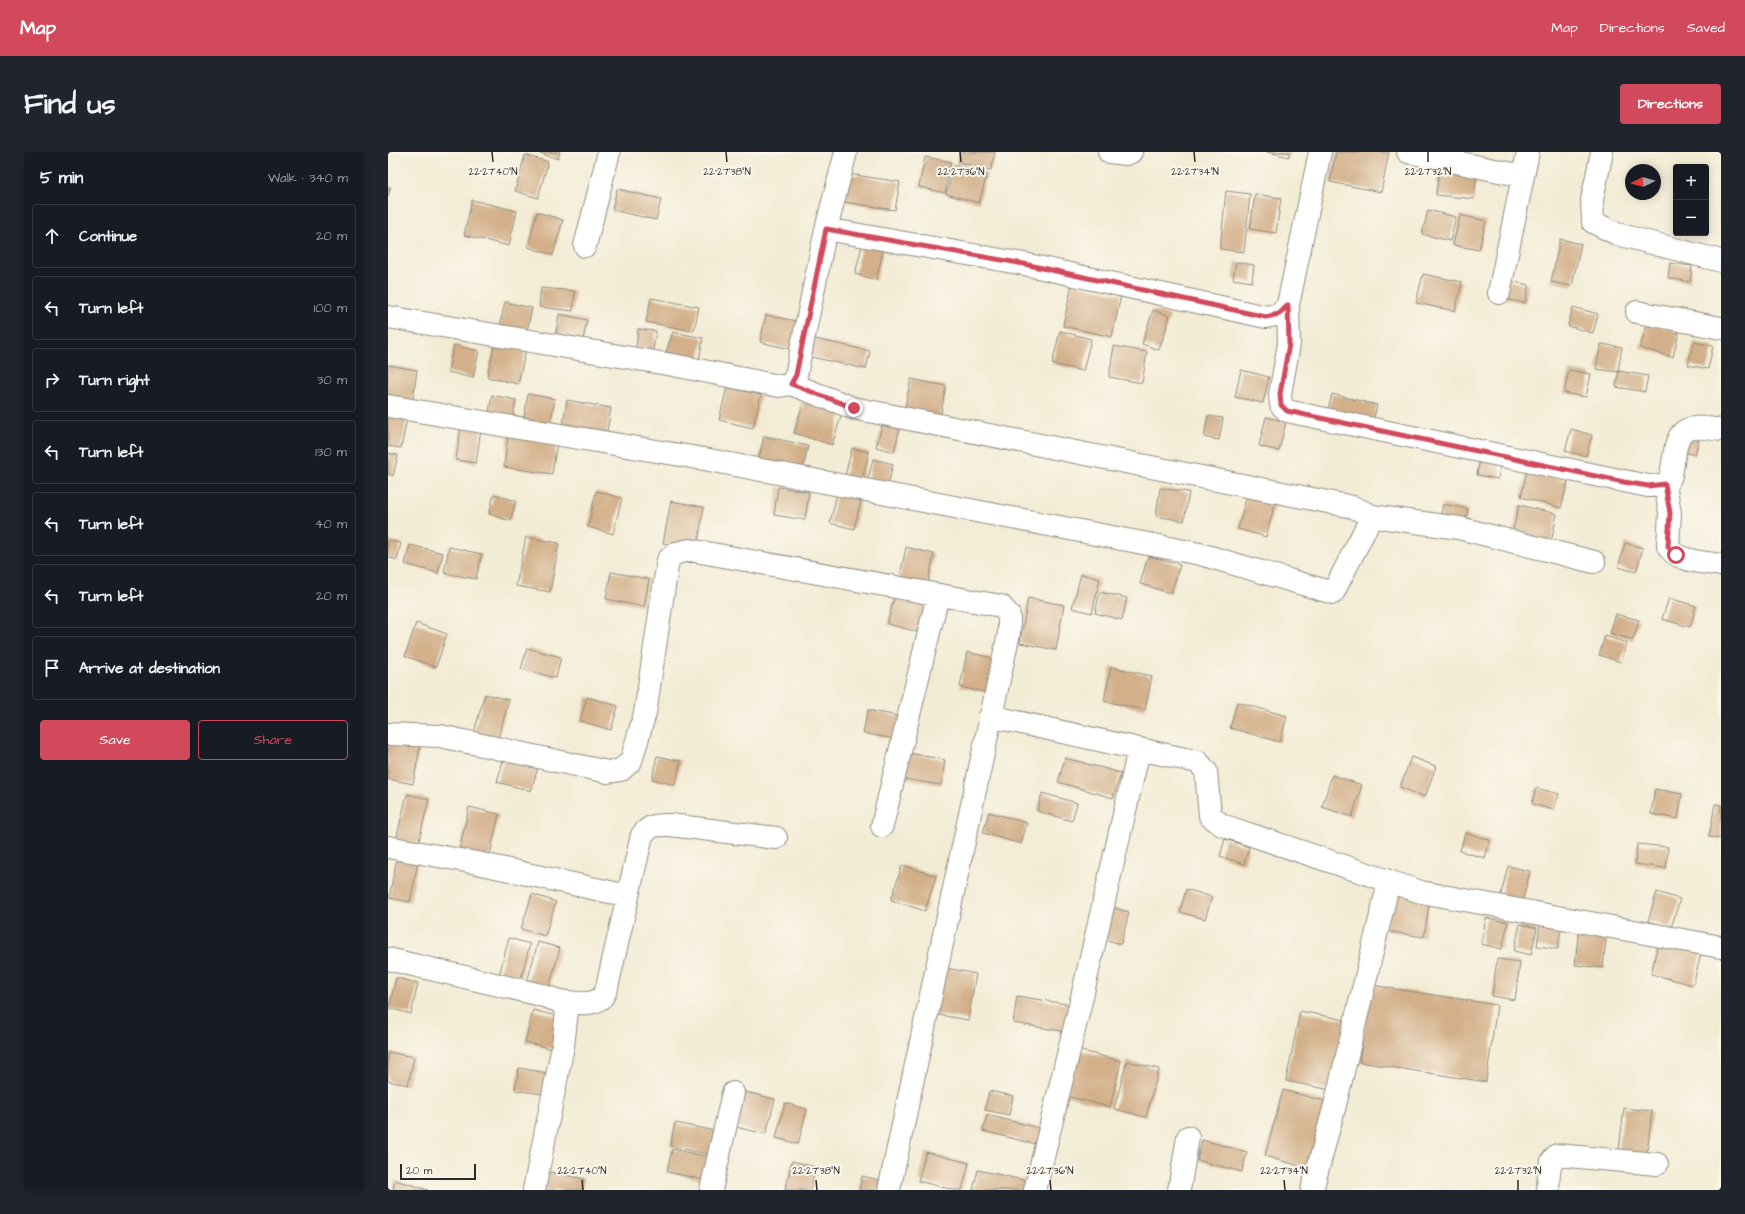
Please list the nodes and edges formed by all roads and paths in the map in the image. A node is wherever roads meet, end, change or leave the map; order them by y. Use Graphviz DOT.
graph roads {
  1 [pos="609,152"];
  2 [pos="846,152"];
  3 [pos="1109,152"];
  4 [pos="1132,152"];
  5 [pos="1320,152"];
  6 [pos="1408,152"];
  7 [pos="1528,152"];
  8 [pos="1602,152"];
  9 [pos="1524,176"];
  10 [pos="826,229"];
  11 [pos="585,246"];
  12 [pos="1721,261"];
  13 [pos="1499,293"];
  14 [pos="1288,305"];
  15 [pos="1637,312"];
  16 [pos="388,317"];
  17 [pos="1721,328"];
  18 [pos="791,384"];
  19 [pos="388,406"];
  20 [pos="1721,430"];
  21 [pos="1665,484"];
  22 [pos="1372,516"];
  23 [pos="1594,562"];
  24 [pos="1721,565"];
  25 [pos="938,595"];
  26 [pos="990,716"];
  27 [pos="388,734"];
  28 [pos="1139,750"];
  29 [pos="882,826"];
  30 [pos="776,838"];
  31 [pos="388,846"];
  32 [pos="1389,882"];
  33 [pos="628,896"];
  34 [pos="1721,947"];
  35 [pos="388,959"];
  36 [pos="559,1001"];
  37 [pos="733,1093"];
  38 [pos="1188,1137"];
  39 [pos="1657,1164"];
  40 [pos="534,1190"];
  41 [pos="711,1190"];
  42 [pos="889,1190"];
  43 [pos="1035,1190"];
  44 [pos="1178,1190"];
  45 [pos="1312,1190"];
  46 [pos="1548,1190"];
  1 -- 11 [label="street"];
  2 -- 10 [label="street"];
  3 -- 4 [label="street"];
  5 -- 14 [label="street"];
  6 -- 9 [label="street"];
  7 -- 9 [label="street"];
  8 -- 12 [label="street"];
  9 -- 13 [label="street"];
  10 -- 14 [label="street"];
  10 -- 18 [label="street"];
  14 -- 21 [label="street"];
  15 -- 17 [label="street"];
  16 -- 18 [label="street"];
  18 -- 22 [label="street"];
  19 -- 22 [label="street"];
  20 -- 21 [label="street"];
  21 -- 24 [label="street"];
  22 -- 23 [label="street"];
  25 -- 26 [label="street"];
  25 -- 27 [label="street"];
  25 -- 29 [label="street"];
  26 -- 28 [label="street"];
  26 -- 42 [label="street"];
  28 -- 32 [label="street"];
  28 -- 43 [label="street"];
  30 -- 33 [label="street"];
  31 -- 33 [label="street"];
  32 -- 34 [label="street"];
  32 -- 45 [label="street"];
  33 -- 36 [label="street"];
  35 -- 36 [label="street"];
  36 -- 40 [label="street"];
  37 -- 41 [label="street"];
  38 -- 44 [label="street"];
  39 -- 46 [label="street"];
}
